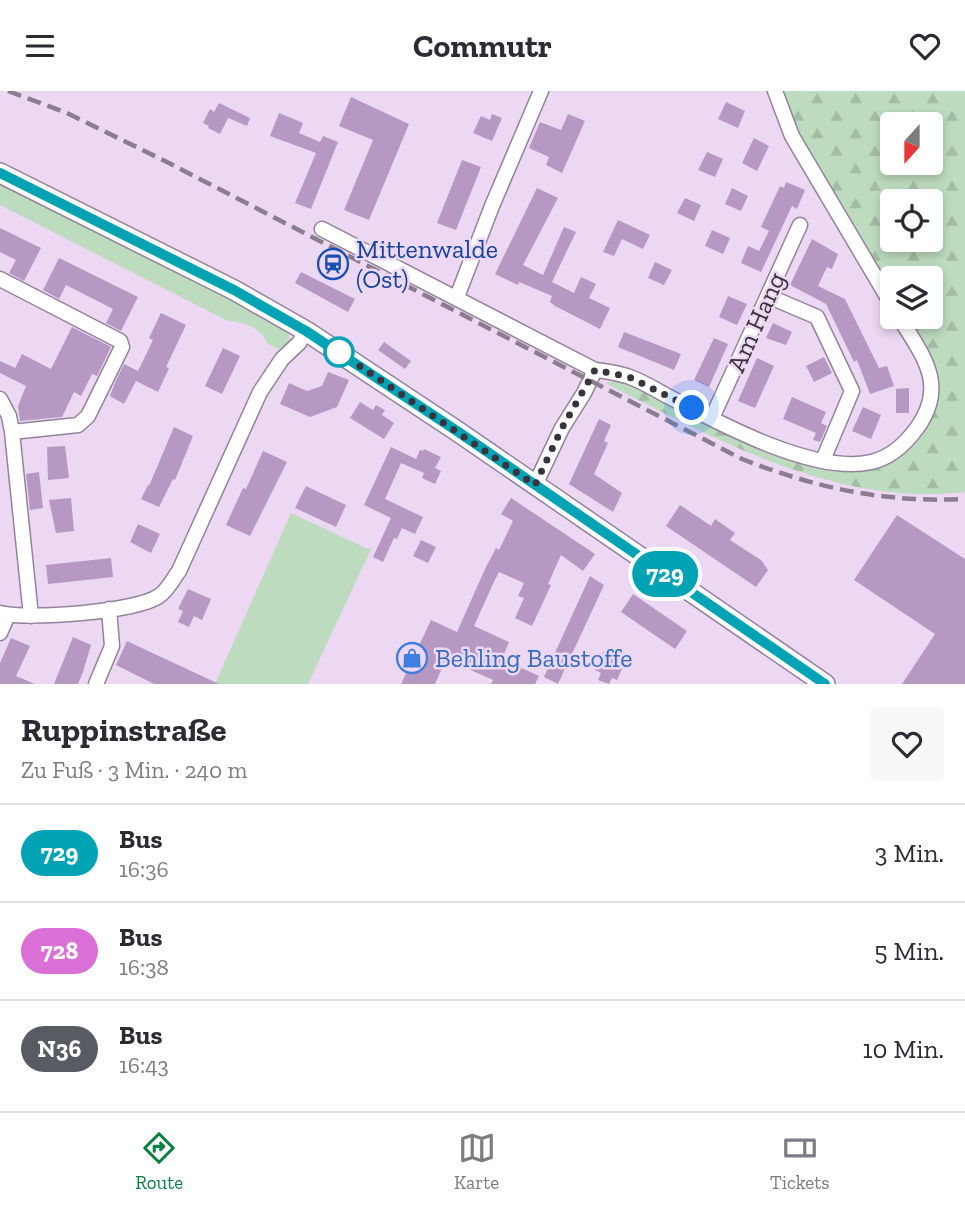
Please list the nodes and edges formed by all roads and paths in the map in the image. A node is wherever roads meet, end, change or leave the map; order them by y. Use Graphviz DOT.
graph roads {
  1 [pos="541,91"];
  2 [pos="775,91"];
  3 [pos="0,173"];
  4 [pos="800,225"];
  5 [pos="323,229"];
  6 [pos="0,279"];
  7 [pos="880,285"];
  8 [pos="768,296"];
  9 [pos="457,297"];
  10 [pos="906,329"];
  11 [pos="306,331"];
  12 [pos="595,370"];
  13 [pos="0,399"];
  14 [pos="712,418"];
  15 [pos="12,432"];
  16 [pos="823,460"];
  17 [pos="535,485"];
  18 [pos="109,609"];
  19 [pos="4,614"];
  20 [pos="31,616"];
  21 [pos="0,633"];
  22 [pos="96,684"];
  23 [pos="825,684"];
  1 -- 9 [label="street"];
  2 -- 7 [label="street"];
  3 -- 11 [label="main road"];
  4 -- 8 [label="street, Am Hang"];
  5 -- 9 [label="street"];
  6 -- 15 [label="street"];
  8 -- 14 [label="street, Am Hang"];
  8 -- 16 [label="street"];
  9 -- 12 [label="street"];
  10 -- 16 [label="street"];
  11 -- 17 [label="main road"];
  11 -- 18 [label="street"];
  12 -- 14 [label="street"];
  12 -- 17 [label="street"];
  13 -- 15 [label="street"];
  14 -- 16 [label="street"];
  15 -- 20 [label="street"];
  17 -- 23 [label="main road"];
  18 -- 20 [label="street"];
  18 -- 22 [label="street"];
  19 -- 20 [label="street"];
  19 -- 21 [label="street"];
}
